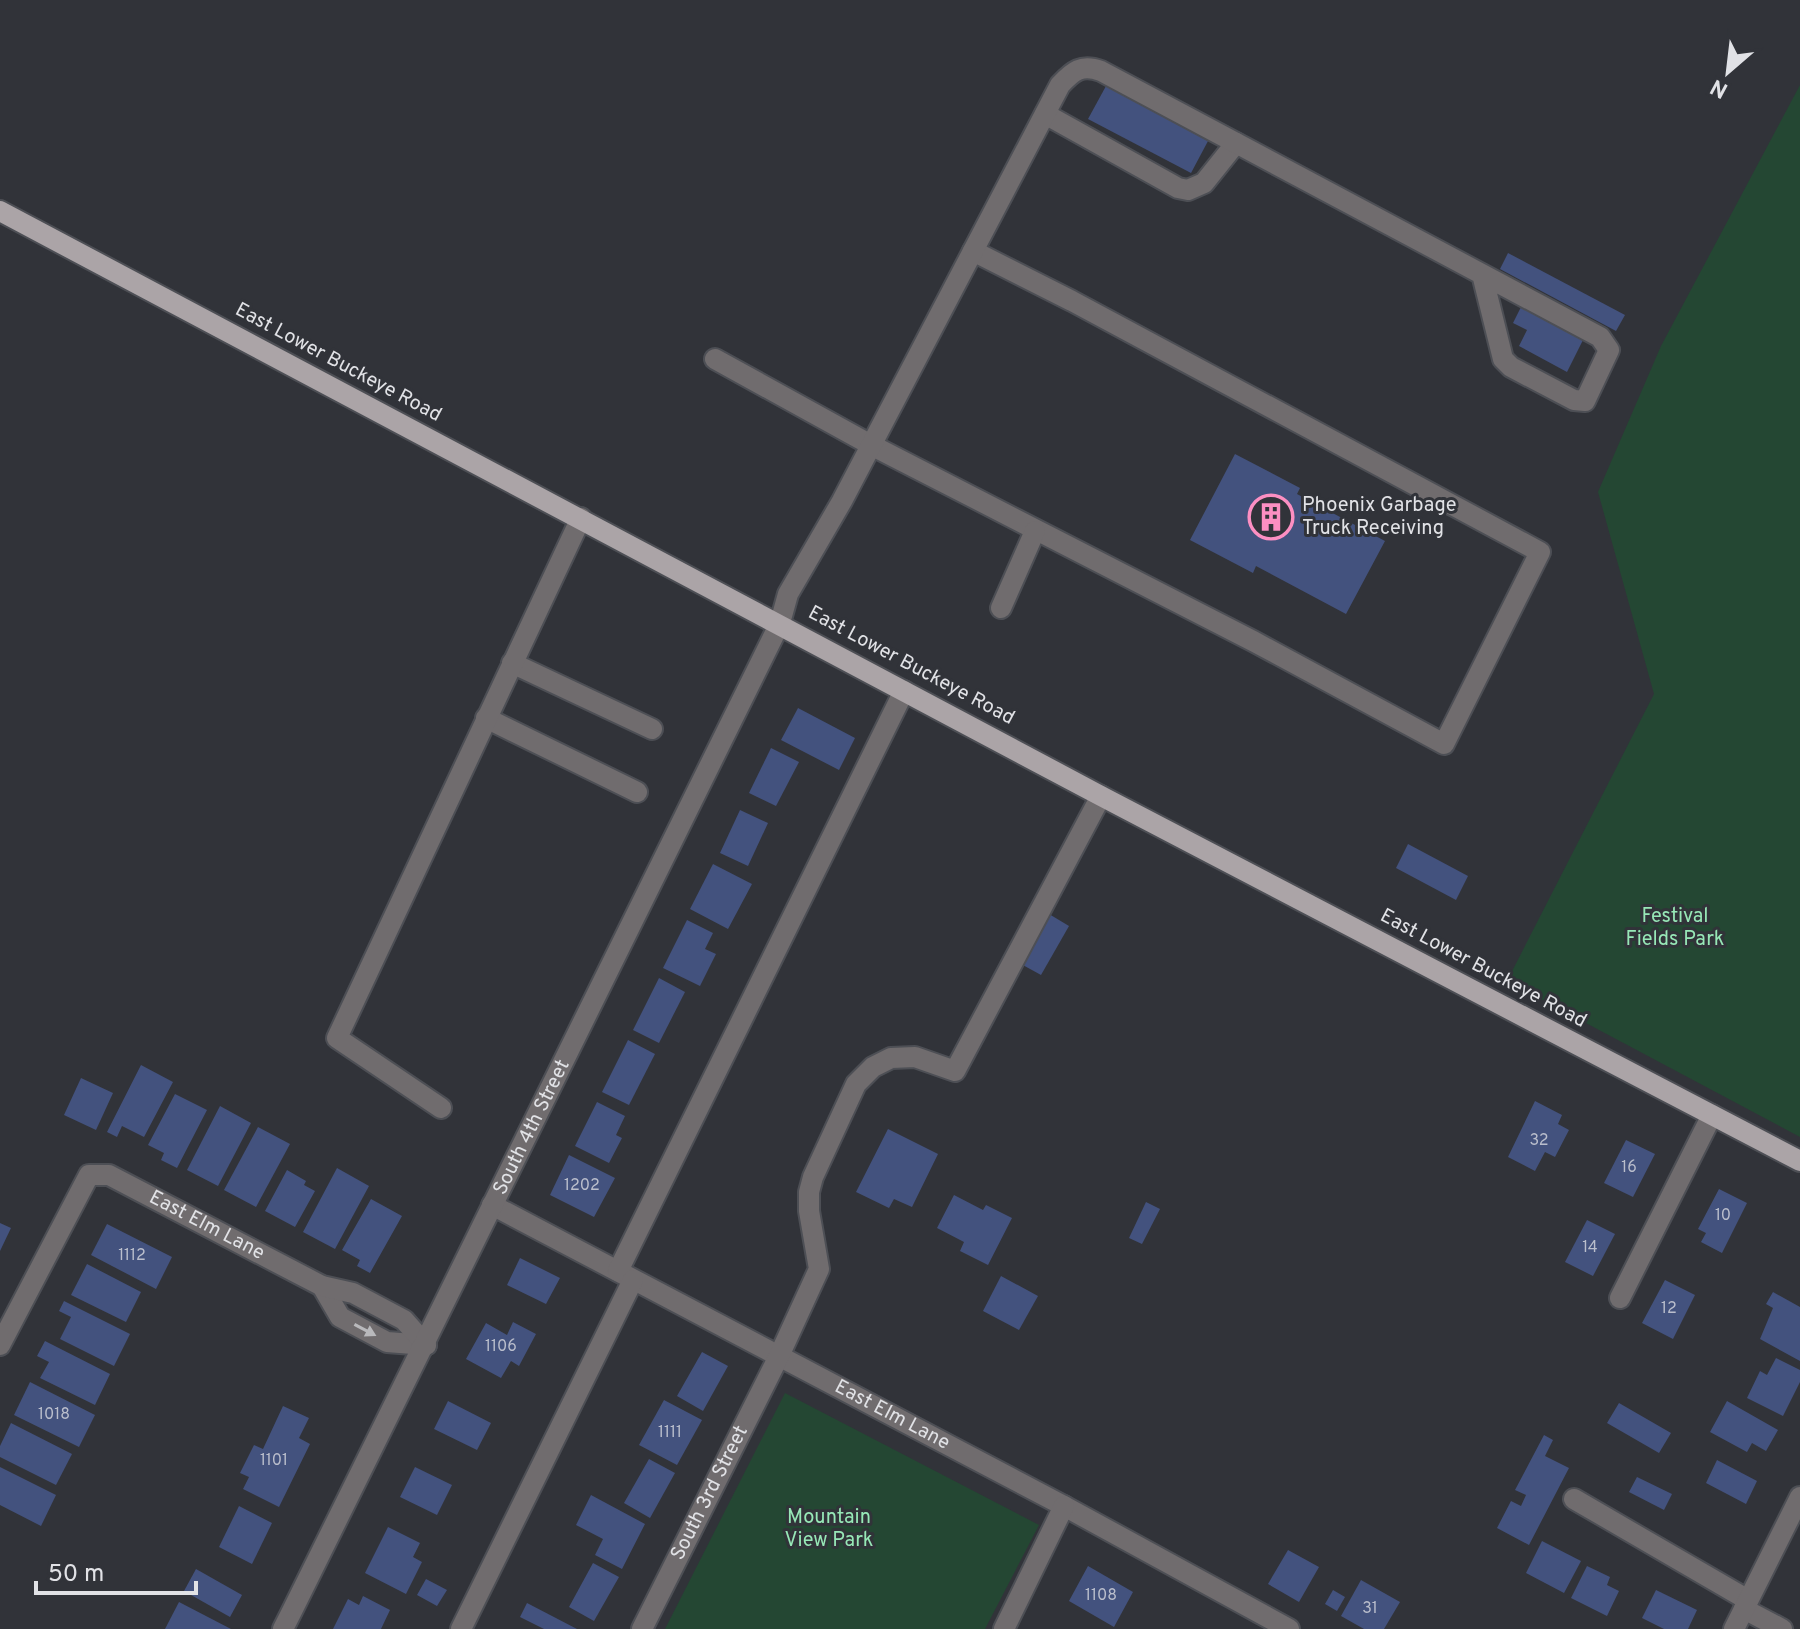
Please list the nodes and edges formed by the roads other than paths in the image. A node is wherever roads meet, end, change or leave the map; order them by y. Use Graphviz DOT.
graph roads {
  1 [pos="1045,114"];
  2 [pos="1236,143"];
  3 [pos="0,211"];
  4 [pos="973,251"];
  5 [pos="1482,274"];
  6 [pos="715,359"];
  7 [pos="871,445"];
  8 [pos="581,518"];
  9 [pos="1035,531"];
  10 [pos="1001,608"];
  11 [pos="780,623"];
  12 [pos="512,663"];
  13 [pos="904,691"];
  14 [pos="486,718"];
  15 [pos="652,729"];
  16 [pos="637,792"];
  17 [pos="1101,796"];
  18 [pos="441,1108"];
  19 [pos="1712,1115"];
  20 [pos="1800,1161"];
  21 [pos="492,1205"];
  22 [pos="626,1276"];
  23 [pos="1620,1298"];
  24 [pos="6,1321"];
  25 [pos="0,1345"];
  26 [pos="426,1345"];
  27 [pos="779,1356"];
  28 [pos="1800,1497"];
  29 [pos="1574,1499"];
  30 [pos="1064,1506"];
  31 [pos="1746,1604"];
  32 [pos="1266,1624"];
  33 [pos="283,1629"];
  34 [pos="461,1629"];
  35 [pos="642,1629"];
  36 [pos="1004,1629"];
  37 [pos="1289,1629"];
  38 [pos="1734,1629"];
  39 [pos="1782,1629"];
  1 -- 2 [label="street"];
  1 -- 2 [label="street, South 4th Street"];
  1 -- 4 [label="street, South 4th Street"];
  2 -- 5 [label="street"];
  3 -- 8 [label="main road, East Lower Buckeye Road"];
  4 -- 7 [label="street, South 4th Street"];
  4 -- 9 [label="street"];
  5 -- 5 [label="street"];
  6 -- 7 [label="street"];
  7 -- 9 [label="street"];
  7 -- 11 [label="street, South 4th Street"];
  8 -- 11 [label="main road, East Lower Buckeye Road"];
  8 -- 12 [label="street"];
  9 -- 10 [label="street"];
  11 -- 13 [label="main road, East Lower Buckeye Road"];
  11 -- 21 [label="street, South 4th Street"];
  12 -- 14 [label="street"];
  12 -- 15 [label="street"];
  13 -- 17 [label="main road, East Lower Buckeye Road"];
  13 -- 22 [label="street"];
  14 -- 16 [label="street"];
  14 -- 18 [label="street"];
  17 -- 19 [label="main road, East Lower Buckeye Road"];
  17 -- 27 [label="street, South 3rd Street"];
  19 -- 20 [label="main road, East Lower Buckeye Road"];
  19 -- 23 [label="street"];
  21 -- 22 [label="street, East Elm Lane"];
  21 -- 26 [label="street, South 4th Street"];
  22 -- 27 [label="street, East Elm Lane"];
  22 -- 34 [label="street"];
  24 -- 25 [label="street"];
  24 -- 26 [label="street, East Elm Lane"];
  26 -- 33 [label="street, South 4th Street"];
  27 -- 30 [label="street, East Elm Lane"];
  27 -- 35 [label="street, South 3rd Street"];
  28 -- 31 [label="street"];
  29 -- 31 [label="street"];
  30 -- 32 [label="street, East Elm Lane"];
  30 -- 36 [label="street"];
  31 -- 38 [label="street"];
  31 -- 39 [label="street"];
  32 -- 37 [label="street, East Elm Lane"];
}
